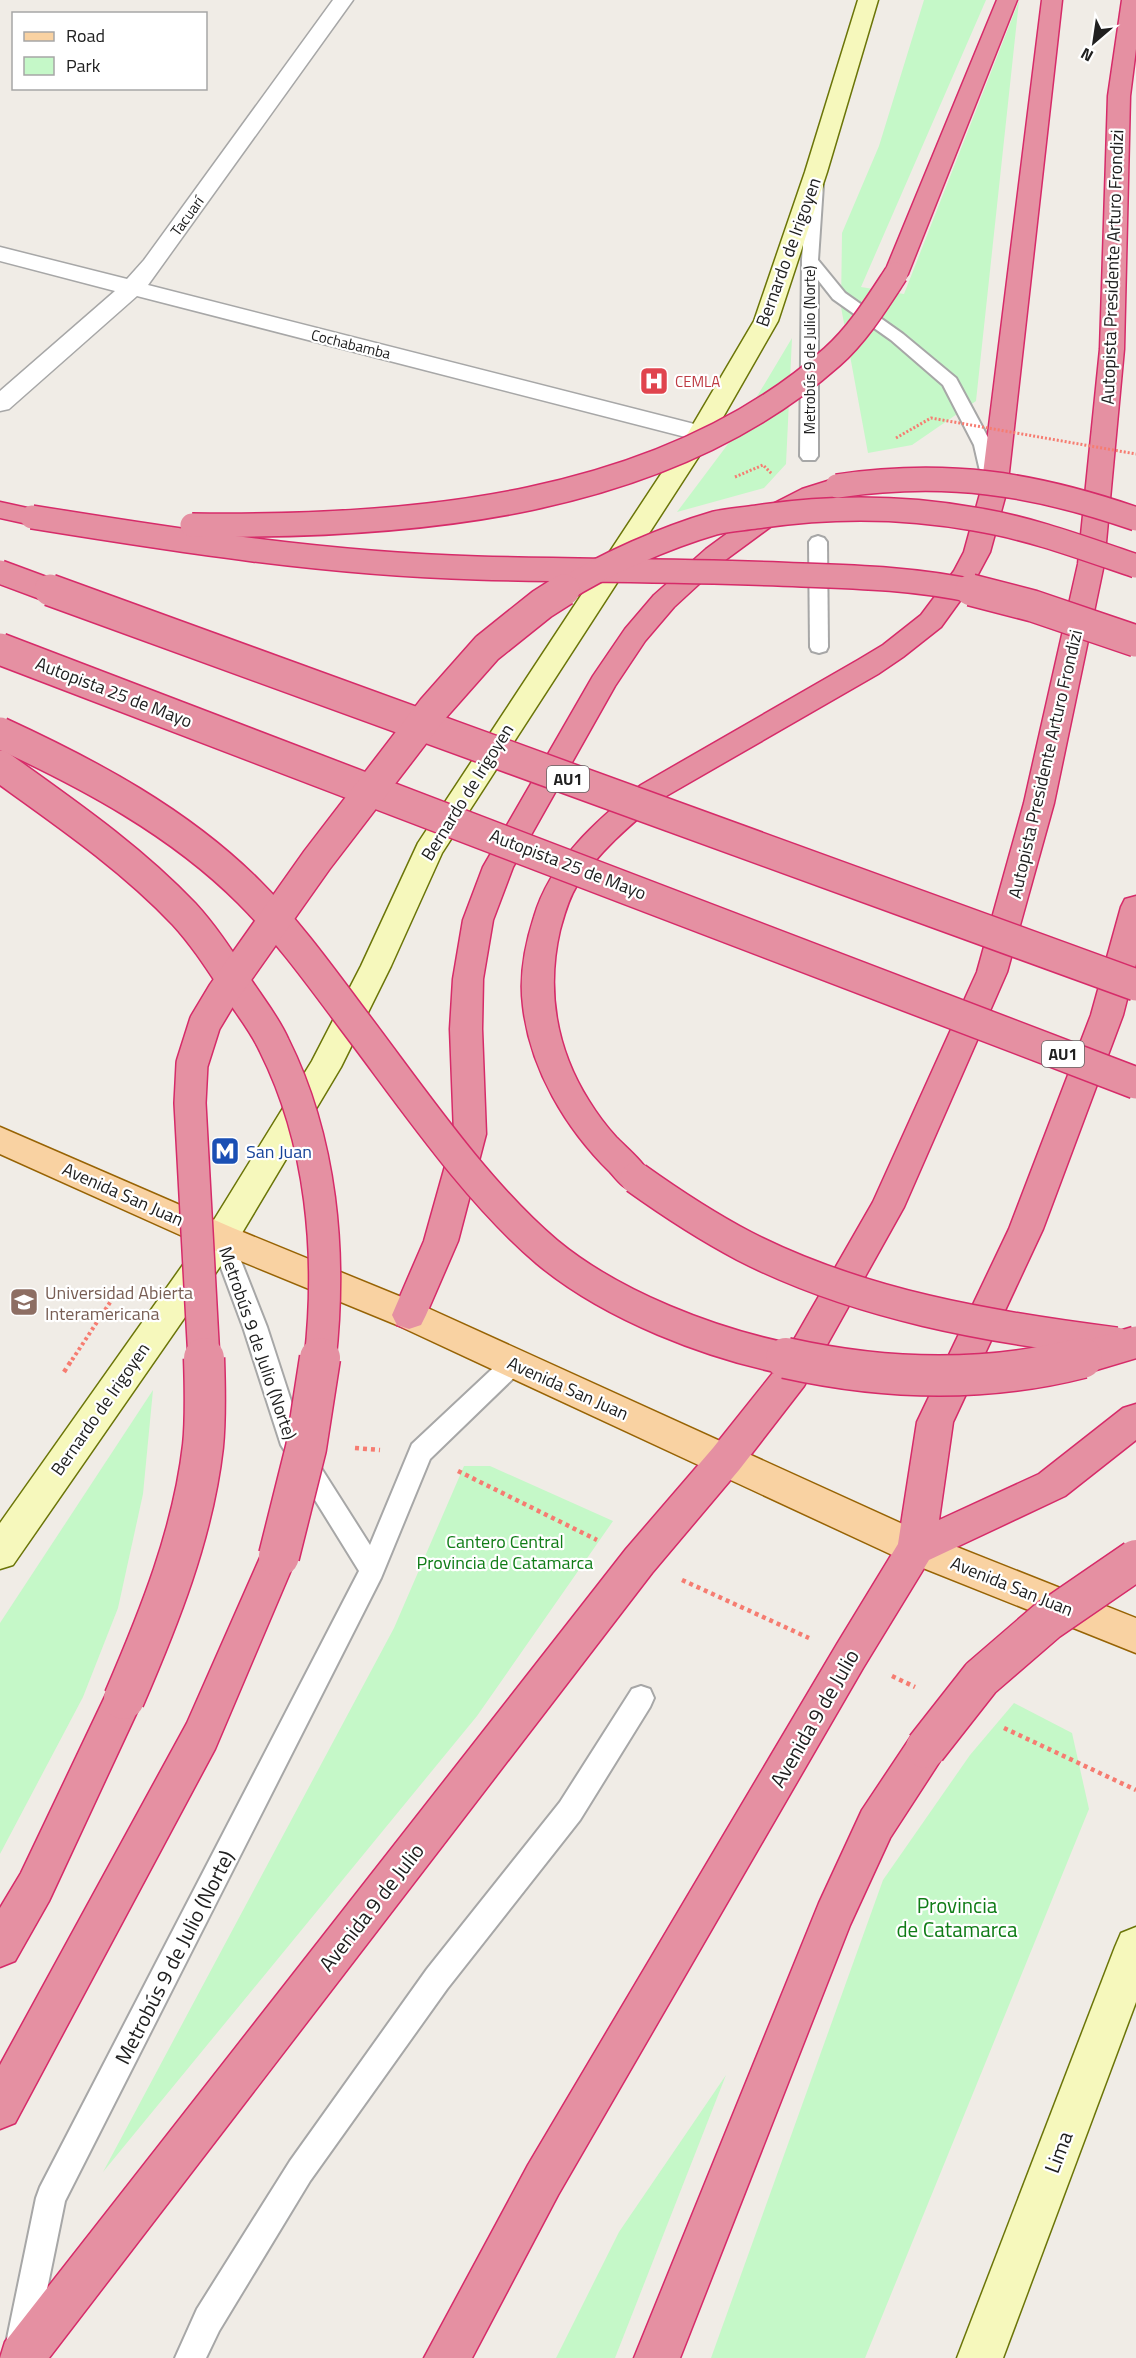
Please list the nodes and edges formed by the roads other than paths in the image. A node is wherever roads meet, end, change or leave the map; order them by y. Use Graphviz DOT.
graph roads {
  1 [pos="343,0"];
  2 [pos="868,0"];
  3 [pos="1007,0"];
  4 [pos="1052,0"];
  5 [pos="1132,0"];
  6 [pos="816,172"];
  7 [pos="0,254"];
  8 [pos="810,260"];
  9 [pos="132,288"];
  10 [pos="0,405"];
  11 [pos="702,433"];
  12 [pos="809,456"];
  13 [pos="994,490"];
  14 [pos="0,510"];
  15 [pos="32,517"];
  16 [pos="1136,519"];
  17 [pos="818,542"];
  18 [pos="1136,566"];
  19 [pos="0,572"];
  20 [pos="1136,641"];
  21 [pos="819,647"];
  22 [pos="0,649"];
  23 [pos="0,733"];
  24 [pos="0,766"];
  25 [pos="1136,907"];
  26 [pos="1136,986"];
  27 [pos="1136,1083"];
  28 [pos="0,1140"];
  29 [pos="221,1238"];
  30 [pos="409,1315"];
  31 [pos="1136,1343"];
  32 [pos="514,1363"];
  33 [pos="1136,1419"];
  34 [pos="726,1459"];
  35 [pos="916,1548"];
  36 [pos="0,1553"];
  37 [pos="1136,1560"];
  38 [pos="372,1570"];
  39 [pos="1136,1636"];
  40 [pos="641,1698"];
  41 [pos="0,1947"];
  42 [pos="1136,1947"];
  43 [pos="0,2108"];
  44 [pos="19,2358"];
  45 [pos="190,2358"];
  46 [pos="447,2358"];
  47 [pos="657,2358"];
  48 [pos="980,2358"];
  1 -- 9 [label="street, Tacuarí"];
  2 -- 6 [label="street, Bernardo de Irigoyen"];
  3 -- 15 [label="highway, bridge"];
  4 -- 13 [label="highway"];
  5 -- 34 [label="highway, Autopista Presidente Arturo Frondizi"];
  6 -- 8 [label="lane, Metrobús 9 de Julio (Norte)"];
  6 -- 11 [label="street, Bernardo de Irigoyen"];
  7 -- 9 [label="street, Cochabamba"];
  8 -- 12 [label="lane, Metrobús 9 de Julio (Norte)"];
  8 -- 13 [label="lane"];
  9 -- 10 [label="street, Tacuarí"];
  9 -- 11 [label="street, Cochabamba"];
  11 -- 29 [label="street, Bernardo de Irigoyen"];
  13 -- 31 [label="highway, bridge"];
  14 -- 15 [label="highway"];
  15 -- 20 [label="highway, bridge"];
  16 -- 30 [label="highway, bridge"];
  17 -- 21 [label="lane"];
  18 -- 41 [label="highway, bridge"];
  19 -- 26 [label="highway, AU1, bridge"];
  22 -- 27 [label="highway, Autopista 25 de Mayo / AU1, bridge"];
  23 -- 31 [label="highway, bridge"];
  24 -- 43 [label="highway, bridge"];
  25 -- 35 [label="highway"];
  28 -- 29 [label="main road, Avenida San Juan"];
  29 -- 30 [label="main road, Avenida San Juan"];
  29 -- 36 [label="street, Bernardo de Irigoyen"];
  29 -- 38 [label="lane, Metrobús 9 de Julio (Norte)"];
  30 -- 32 [label="main road, Avenida San Juan"];
  32 -- 34 [label="main road, Avenida San Juan"];
  32 -- 38 [label="lane, Metrobús 9 de Julio (Norte)"];
  33 -- 35 [label="highway"];
  34 -- 35 [label="main road, Avenida San Juan"];
  34 -- 44 [label="highway, Avenida 9 de Julio"];
  35 -- 39 [label="main road, Avenida San Juan"];
  35 -- 46 [label="highway, Avenida 9 de Julio"];
  37 -- 47 [label="highway, bridge"];
  38 -- 44 [label="lane, Metrobús 9 de Julio (Norte)"];
  40 -- 45 [label="lane"];
  42 -- 48 [label="street, Lima"];
}
